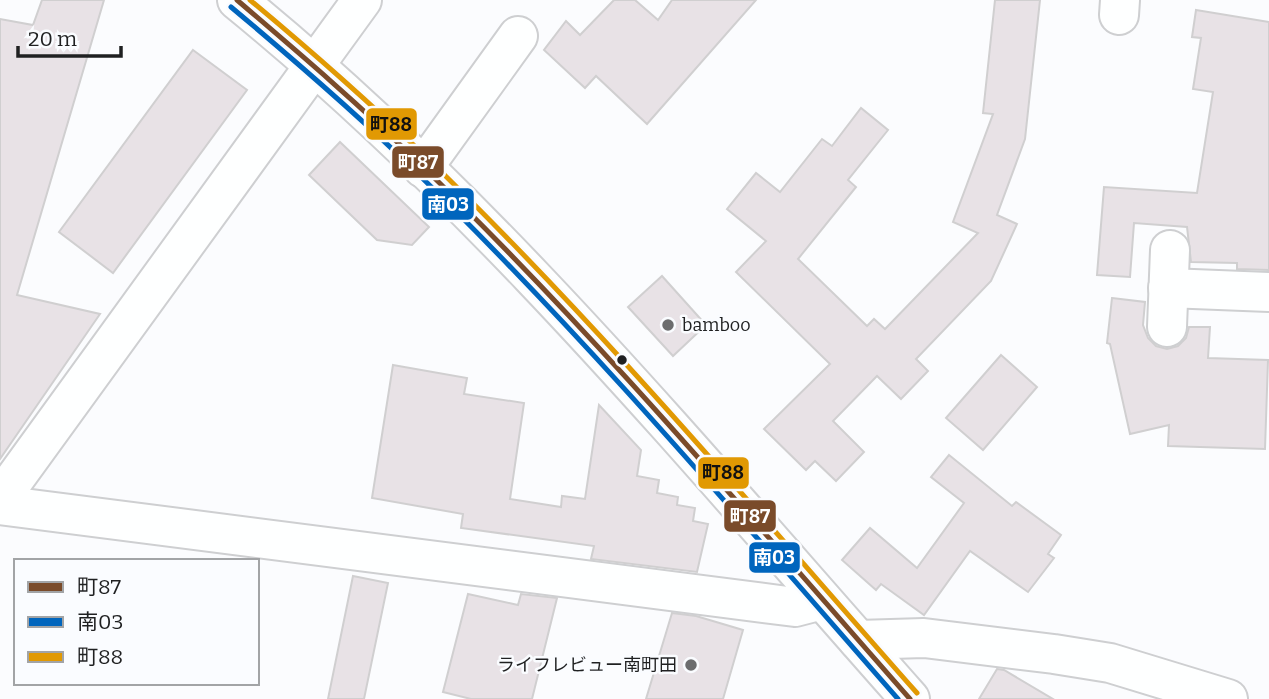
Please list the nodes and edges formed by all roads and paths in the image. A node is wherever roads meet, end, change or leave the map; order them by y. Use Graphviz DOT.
graph roads {
  1 [pos="237,0"];
  2 [pos="362,0"];
  3 [pos="518,36"];
  4 [pos="315,64"];
  5 [pos="424,169"];
  6 [pos="1170,250"];
  7 [pos="1168,288"];
  8 [pos="1269,292"];
  9 [pos="1167,327"];
  10 [pos="0,499"];
  11 [pos="0,505"];
  12 [pos="822,600"];
  13 [pos="858,640"];
  14 [pos="910,699"];
  15 [pos="1228,699"];
  1 -- 4 [label="street"];
  2 -- 4 [label="street"];
  3 -- 5 [label="street"];
  4 -- 5 [label="street"];
  4 -- 10 [label="street"];
  5 -- 12 [label="street"];
  6 -- 7 [label="street"];
  7 -- 8 [label="street"];
  7 -- 9 [label="street"];
  11 -- 12 [label="street"];
  12 -- 13 [label="street"];
  13 -- 14 [label="street"];
  13 -- 15 [label="street"];
}
